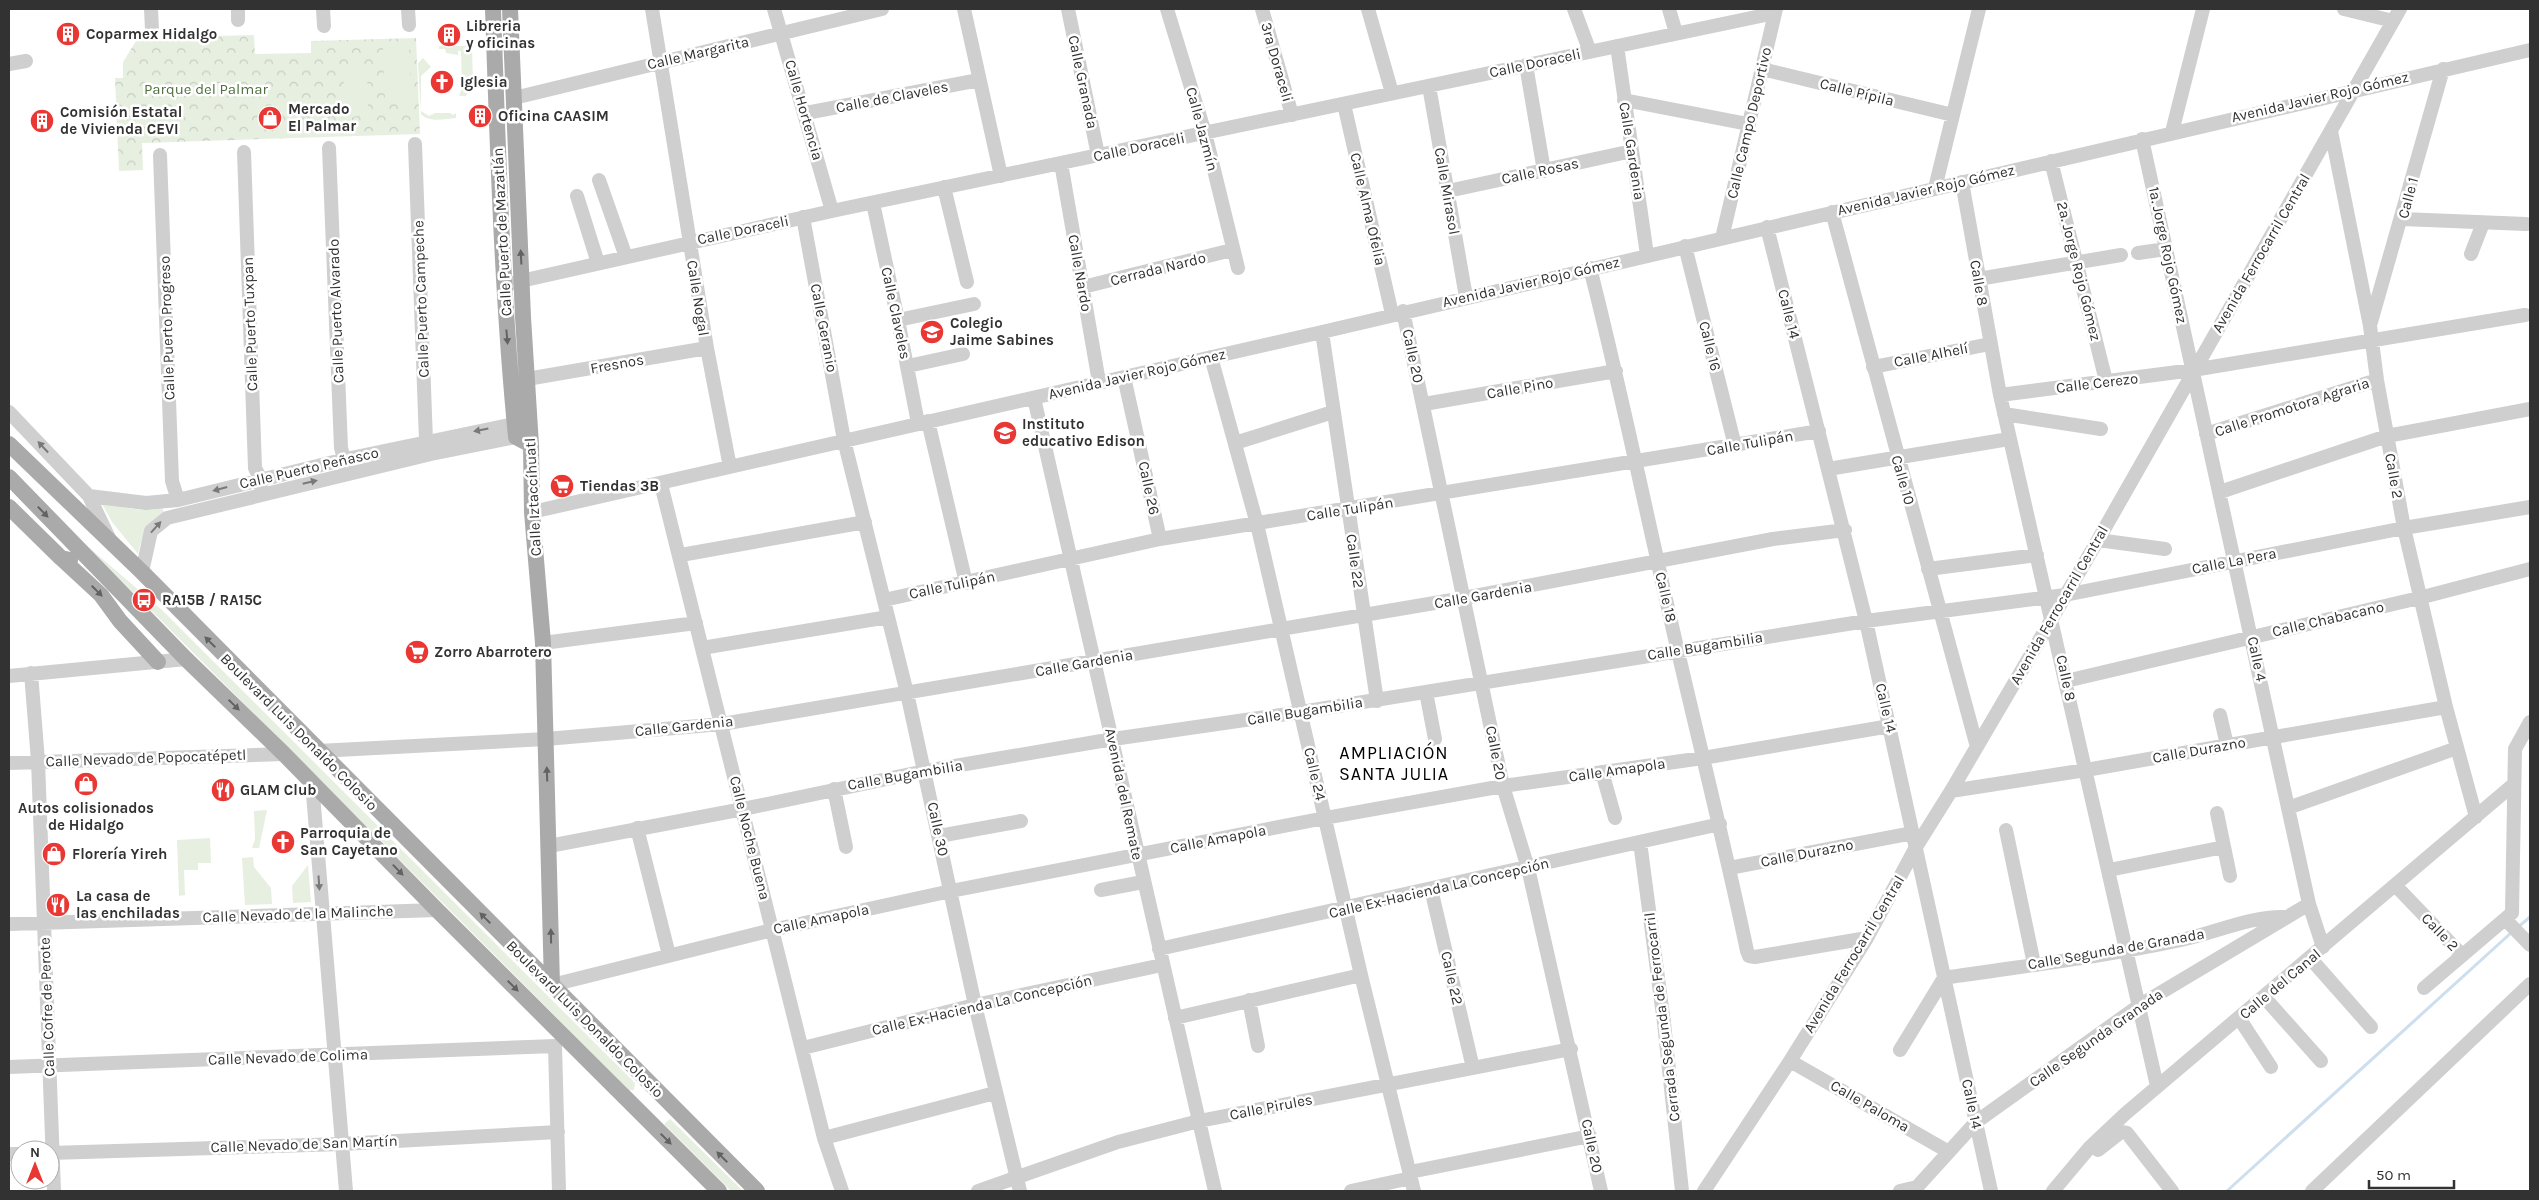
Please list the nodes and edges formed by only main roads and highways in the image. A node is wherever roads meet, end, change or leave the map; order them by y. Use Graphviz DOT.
graph roads {
  1 [pos="493,9"];
  2 [pos="510,9"];
  3 [pos="511,31"];
  4 [pos="494,32"];
  5 [pos="524,432"];
  6 [pos="9,444"];
  7 [pos="9,477"];
  8 [pos="9,507"];
  9 [pos="61,558"];
  10 [pos="96,566"];
  11 [pos="158,662"];
  12 [pos="552,985"];
  13 [pos="719,1191"];
  14 [pos="757,1191"];
  1 -- 4 [label="main road, Calle Puerto de Mazatlán"];
  2 -- 3 [label="main road, Calle Iztaccíhuatl"];
  3 -- 4 [label="main road"];
  5 -- 3 [label="main road, Calle Iztaccíhuatl, one-way"];
  4 -- 5 [label="main road, Calle Puerto de Mazatlán, one-way"];
  12 -- 5 [label="main road, Calle Iztaccíhuatl, one-way"];
  12 -- 6 [label="main road, Boulevard Luis Donaldo Colosio, one-way"];
  7 -- 10 [label="main road, Boulevard Luis Donaldo Colosio, one-way"];
  8 -- 9 [label="main road"];
  9 -- 10 [label="main road"];
  9 -- 11 [label="main road, one-way"];
  10 -- 13 [label="main road, Boulevard Luis Donaldo Colosio, one-way"];
  14 -- 12 [label="main road, Boulevard Luis Donaldo Colosio, one-way"];
}
